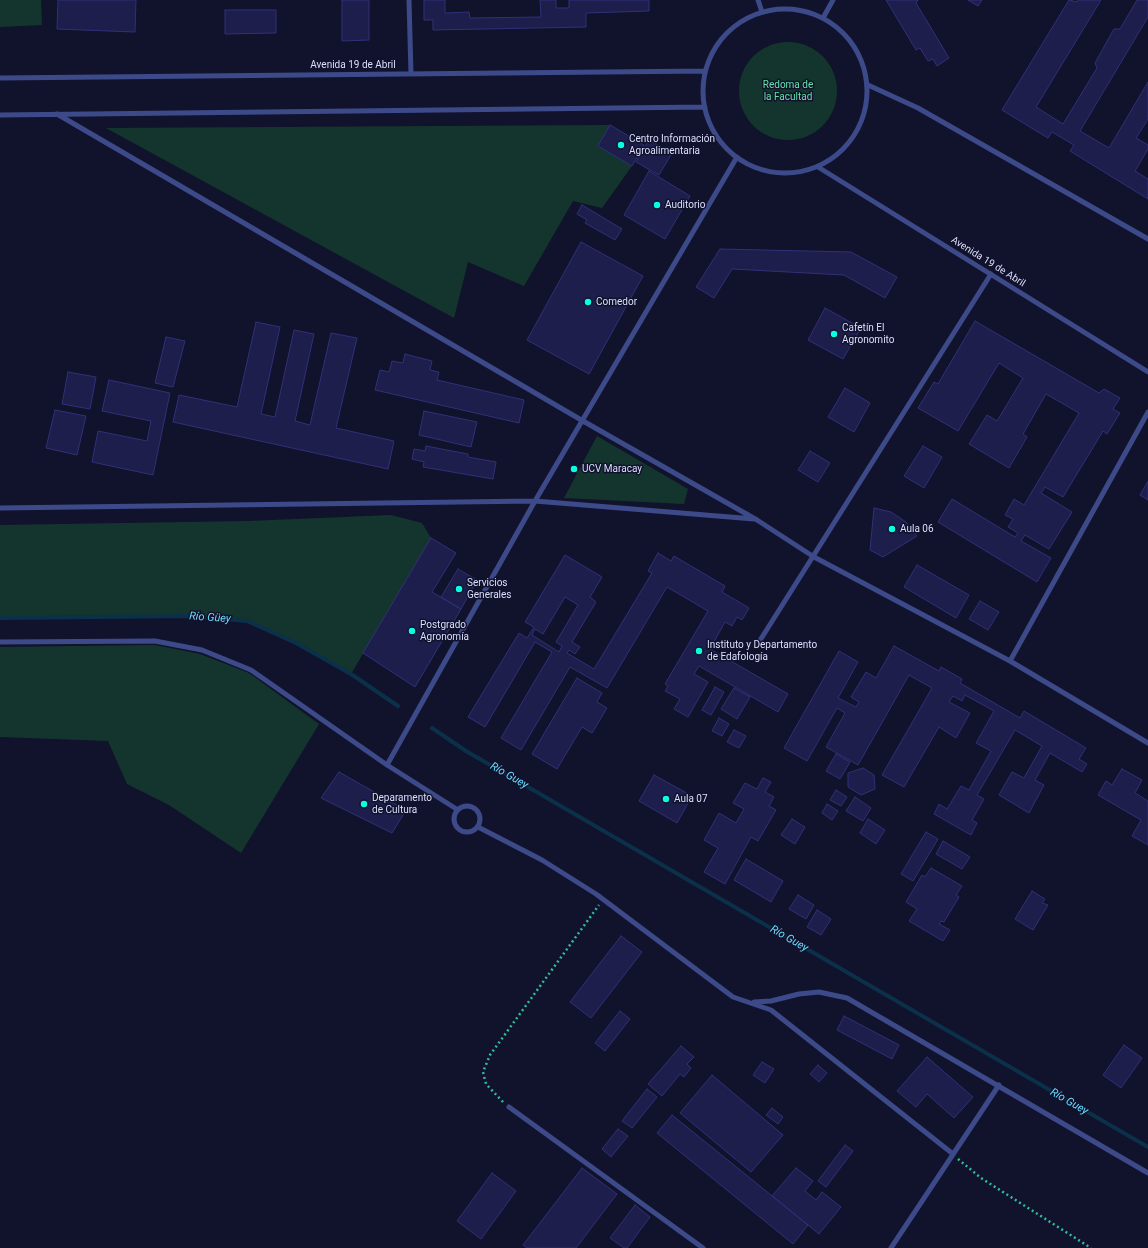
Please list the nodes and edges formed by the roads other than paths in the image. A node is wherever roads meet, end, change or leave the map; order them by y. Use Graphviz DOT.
graph roads {
  1 [pos="409,0"];
  2 [pos="758,0"];
  3 [pos="833,0"];
  4 [pos="762,12"];
  5 [pos="823,18"];
  6 [pos="705,71"];
  7 [pos="411,74"];
  8 [pos="0,78"];
  9 [pos="868,85"];
  10 [pos="705,106"];
  11 [pos="57,114"];
  12 [pos="0,115"];
  13 [pos="737,157"];
  14 [pos="818,167"];
  15 [pos="1148,239"];
  16 [pos="991,274"];
  17 [pos="1148,372"];
  18 [pos="1148,412"];
  19 [pos="583,421"];
  20 [pos="535,502"];
  21 [pos="0,508"];
  22 [pos="757,520"];
  23 [pos="814,557"];
  24 [pos="0,642"];
  25 [pos="759,642"];
  26 [pos="1010,661"];
  27 [pos="1148,743"];
  28 [pos="387,765"];
  29 [pos="458,810"];
  30 [pos="478,827"];
  31 [pos="751,1002"];
  32 [pos="999,1086"];
  33 [pos="509,1107"];
  34 [pos="953,1154"];
  35 [pos="1148,1173"];
  36 [pos="703,1248"];
  37 [pos="891,1248"];
  1 -- 7 [label="lane"];
  2 -- 4 [label="lane"];
  3 -- 5 [label="lane"];
  4 -- 5 [label="lane"];
  4 -- 6 [label="lane"];
  5 -- 9 [label="lane"];
  6 -- 7 [label="lane, Avenida 19 de Abril"];
  6 -- 10 [label="lane"];
  7 -- 8 [label="lane, Avenida 19 de Abril"];
  9 -- 14 [label="lane"];
  9 -- 15 [label="lane"];
  10 -- 11 [label="lane"];
  10 -- 13 [label="lane"];
  11 -- 12 [label="lane"];
  11 -- 19 [label="lane"];
  13 -- 14 [label="lane"];
  13 -- 19 [label="lane"];
  14 -- 16 [label="lane, Avenida 19 de Abril"];
  16 -- 17 [label="lane, Avenida 19 de Abril"];
  16 -- 23 [label="lane"];
  18 -- 26 [label="lane"];
  19 -- 20 [label="lane"];
  19 -- 22 [label="lane"];
  20 -- 21 [label="lane"];
  20 -- 22 [label="lane"];
  20 -- 28 [label="lane"];
  22 -- 23 [label="lane"];
  23 -- 25 [label="lane"];
  23 -- 26 [label="lane"];
  24 -- 28 [label="lane"];
  26 -- 27 [label="lane"];
  28 -- 29 [label="lane"];
  29 -- 30 [label="lane"];
  29 -- 30 [label="lane"];
  30 -- 31 [label="lane"];
  31 -- 32 [label="lane"];
  31 -- 34 [label="lane"];
  32 -- 34 [label="lane"];
  32 -- 35 [label="lane"];
  33 -- 36 [label="lane"];
  34 -- 37 [label="lane"];
}
